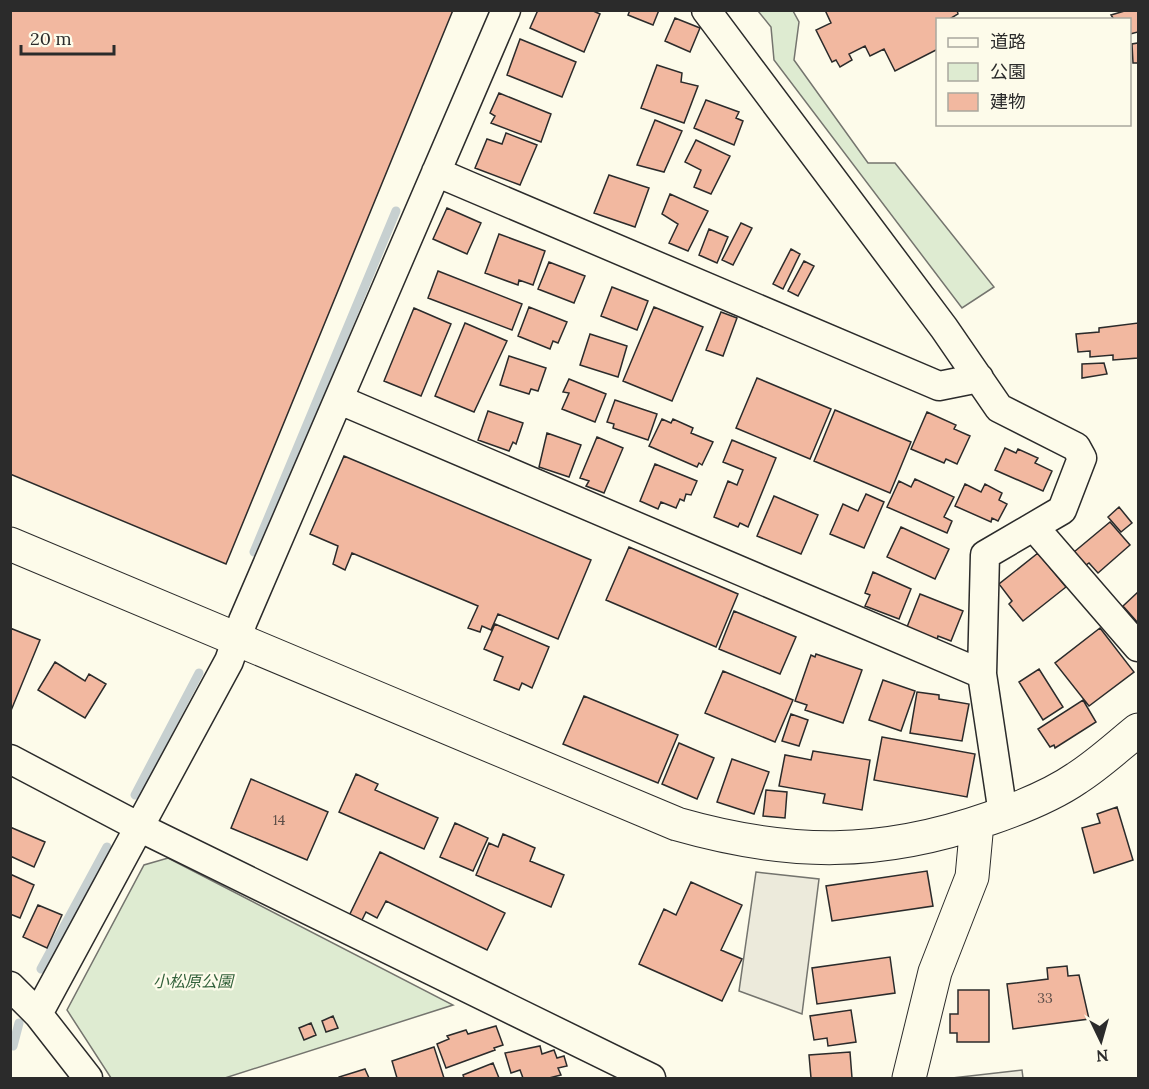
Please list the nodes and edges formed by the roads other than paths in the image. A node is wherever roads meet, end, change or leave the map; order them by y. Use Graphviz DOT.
graph roads {
  1 [pos="506,10"];
  2 [pos="706,10"];
  3 [pos="436,172"];
  4 [pos="979,378"];
  5 [pos="340,400"];
  6 [pos="1034,527"];
  7 [pos="10,544"];
  8 [pos="236,638"];
  9 [pos="1138,647"];
  10 [pos="982,674"];
  11 [pos="1138,730"];
  12 [pos="10,759"];
  13 [pos="990,819"];
  14 [pos="141,828"];
  15 [pos="10,986"];
  16 [pos="38,1014"];
  17 [pos="637,1077"];
  18 [pos="88,1078"];
  19 [pos="909,1078"];
  1 -- 3 [label="street"];
  2 -- 4 [label="street"];
  3 -- 4 [label="street"];
  3 -- 5 [label="street"];
  4 -- 6 [label="street"];
  5 -- 8 [label="street"];
  5 -- 10 [label="street"];
  6 -- 9 [label="street"];
  6 -- 10 [label="street"];
  7 -- 8 [label="street"];
  8 -- 13 [label="street"];
  8 -- 14 [label="street"];
  10 -- 13 [label="street"];
  11 -- 13 [label="street"];
  12 -- 14 [label="street"];
  13 -- 19 [label="street"];
  14 -- 16 [label="street"];
  14 -- 17 [label="street"];
  15 -- 16 [label="street"];
  16 -- 18 [label="street"];
}
